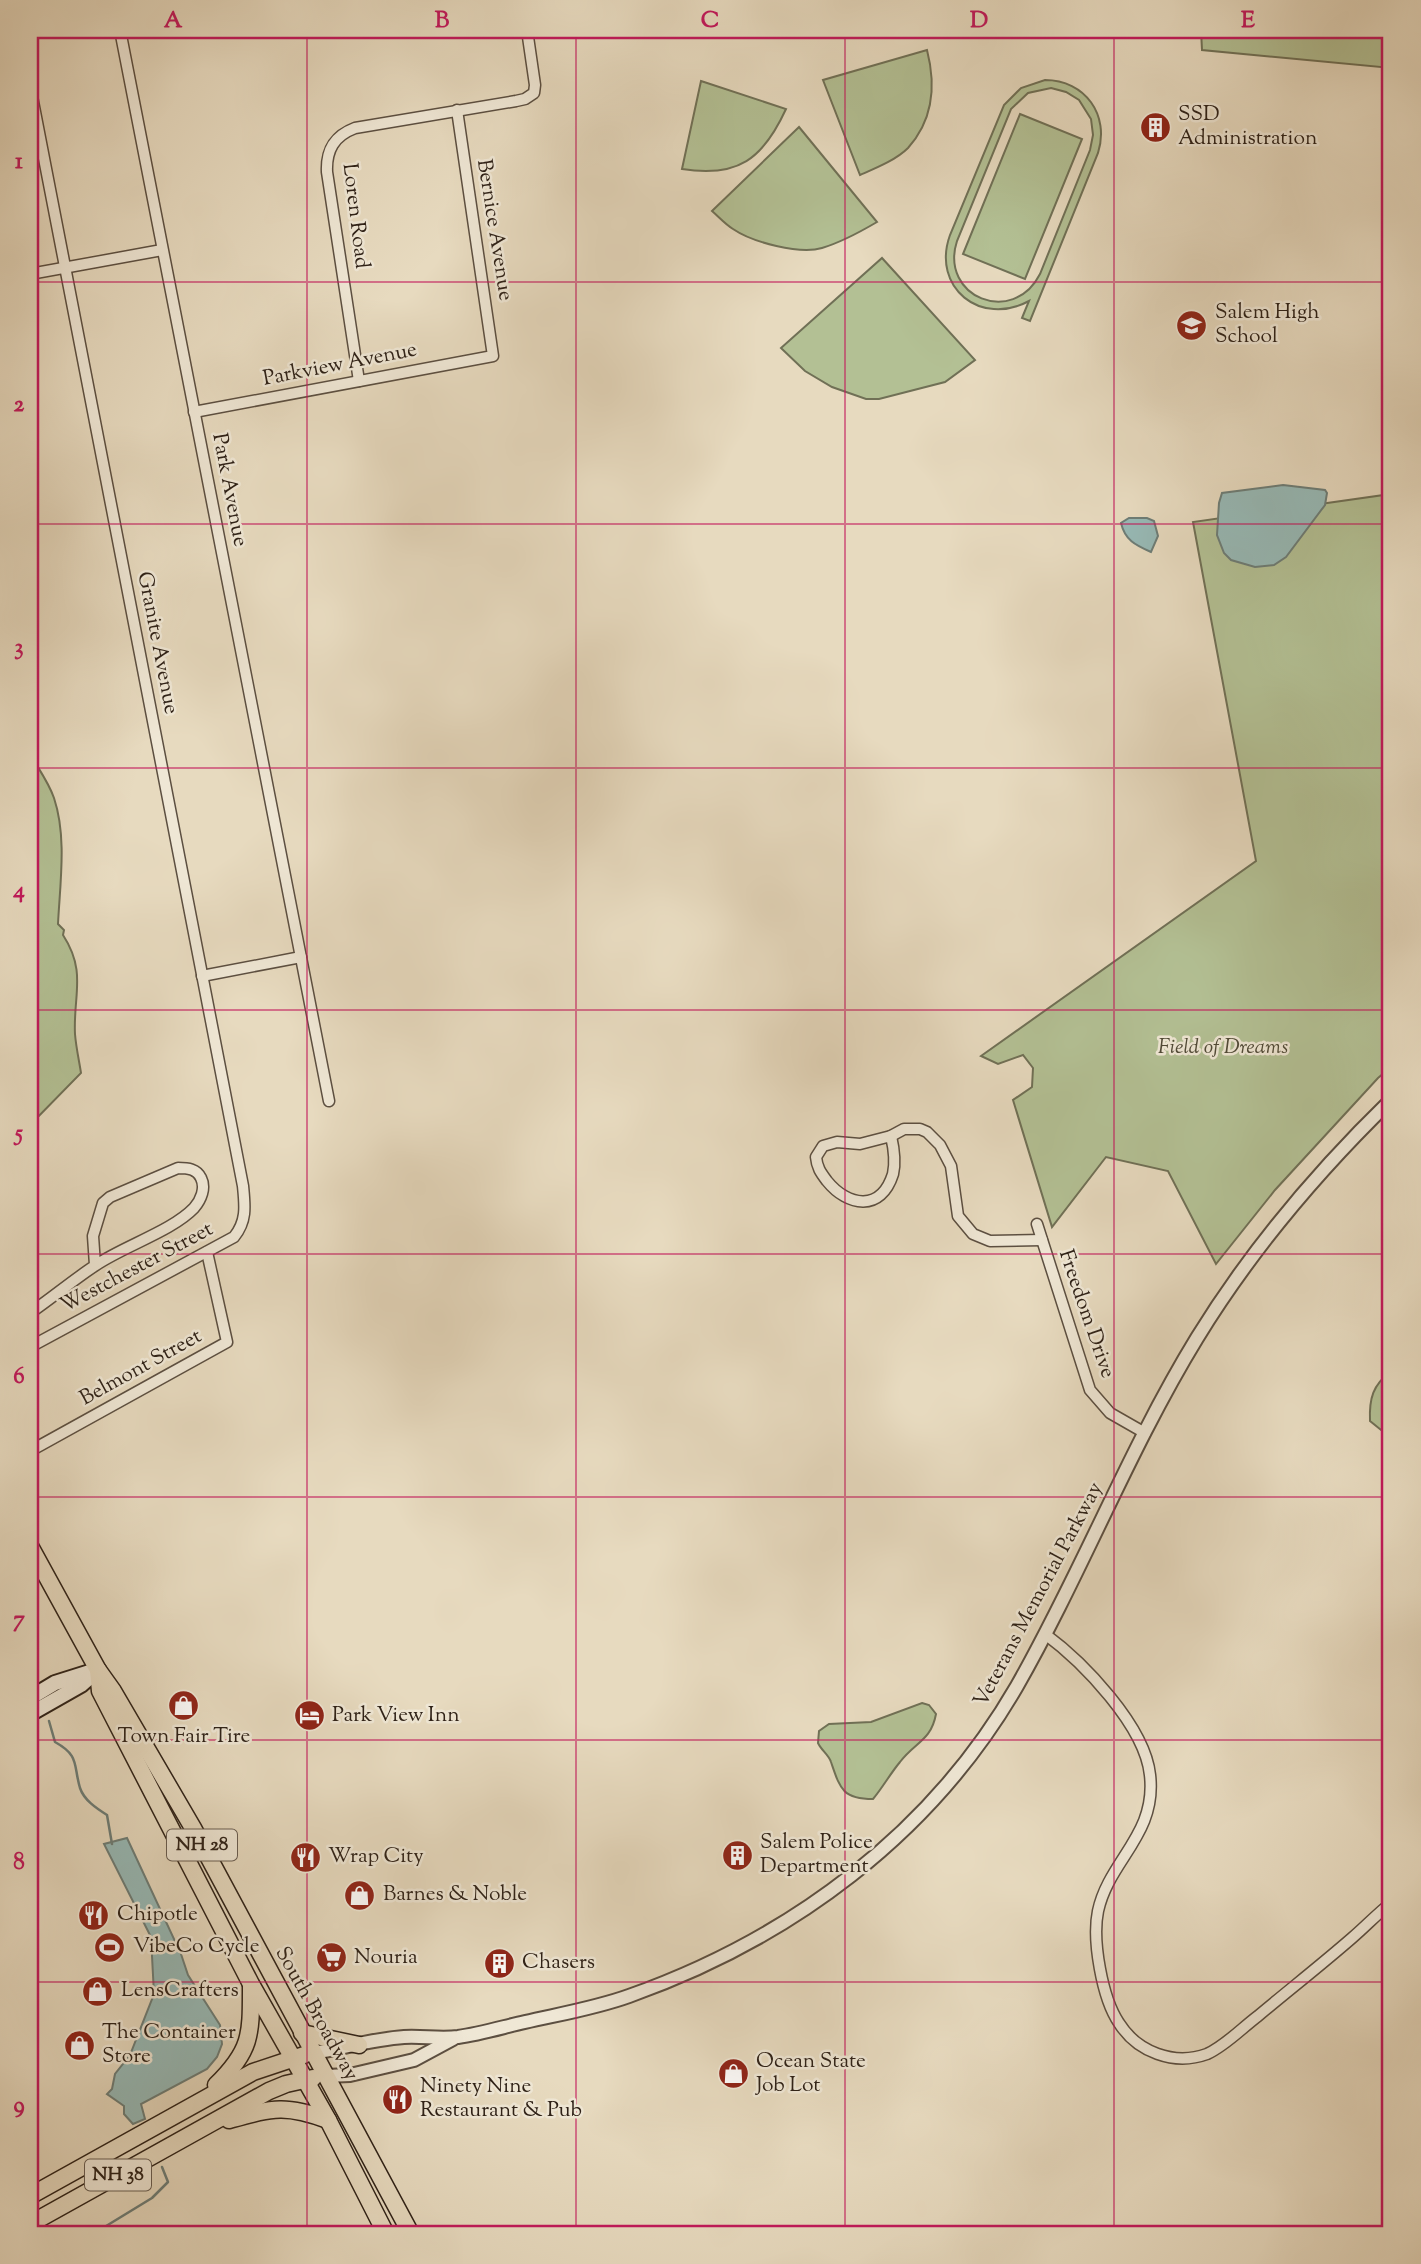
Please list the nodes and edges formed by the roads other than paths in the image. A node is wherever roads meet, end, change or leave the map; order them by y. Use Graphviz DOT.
graph roads {
  1 [pos="120,30"];
  2 [pos="527,30"];
  3 [pos="30,86"];
  4 [pos="457,110"];
  5 [pos="162,250"];
  6 [pos="65,268"];
  7 [pos="30,274"];
  8 [pos="493,356"];
  9 [pos="359,381"];
  10 [pos="194,412"];
  11 [pos="301,957"];
  12 [pos="202,976"];
  13 [pos="1391,1100"];
  14 [pos="329,1101"];
  15 [pos="891,1136"];
  16 [pos="245,1208"];
  17 [pos="1037,1224"];
  18 [pos="1042,1240"];
  19 [pos="207,1252"];
  20 [pos="96,1265"];
  21 [pos="30,1313"];
  22 [pos="30,1347"];
  23 [pos="1145,1433"];
  24 [pos="30,1451"];
  25 [pos="30,1546"];
  26 [pos="1045,1634"];
  27 [pos="97,1670"];
  28 [pos="30,1698"];
  29 [pos="30,1714"];
  30 [pos="1391,1903"];
  31 [pos="251,1984"];
  32 [pos="302,2033"];
  33 [pos="456,2038"];
  34 [pos="359,2045"];
  35 [pos="313,2053"];
  36 [pos="294,2057"];
  37 [pos="326,2076"];
  38 [pos="305,2079"];
  39 [pos="203,2100"];
  40 [pos="328,2120"];
  41 [pos="207,2126"];
  42 [pos="30,2196"];
  43 [pos="30,2224"];
  44 [pos="386,2234"];
  45 [pos="411,2234"];
  1 -- 5 [label="street, Park Avenue"];
  2 -- 4 [label="street"];
  3 -- 6 [label="street, Granite Avenue"];
  4 -- 8 [label="street, Bernice Avenue"];
  4 -- 9 [label="street, Loren Road"];
  5 -- 6 [label="street"];
  5 -- 10 [label="street, Park Avenue"];
  6 -- 7 [label="street"];
  6 -- 12 [label="street, Granite Avenue"];
  8 -- 9 [label="street, Parkview Avenue"];
  9 -- 10 [label="street, Parkview Avenue"];
  10 -- 11 [label="street, Park Avenue"];
  11 -- 12 [label="street"];
  11 -- 14 [label="street, Park Avenue"];
  12 -- 16 [label="street, Granite Avenue"];
  13 -- 23 [label="street, Veterans Memorial Parkway"];
  15 -- 15 [label="street"];
  15 -- 18 [label="street"];
  16 -- 19 [label="street, Westchester Street"];
  17 -- 18 [label="street, Freedom Drive"];
  18 -- 23 [label="street, Freedom Drive"];
  19 -- 22 [label="street, Westchester Street"];
  19 -- 24 [label="street, Belmont Street"];
  20 -- 20 [label="street"];
  20 -- 21 [label="street"];
  23 -- 26 [label="street, Veterans Memorial Parkway"];
  25 -- 27 [label="main road, South Broadway / NH 28"];
  26 -- 30 [label="street"];
  26 -- 33 [label="street, Veterans Memorial Parkway"];
  27 -- 28 [label="main road"];
  27 -- 29 [label="main road"];
  27 -- 31 [label="main road, South Broadway / NH 28"];
  27 -- 32 [label="main road, South Broadway / NH 28"];
  31 -- 36 [label="main road, South Broadway / NH 28"];
  31 -- 39 [label="main road"];
  32 -- 34 [label="main road"];
  32 -- 35 [label="main road, South Broadway / NH 28"];
  33 -- 34 [label="street, Veterans Memorial Parkway"];
  33 -- 37 [label="street, Veterans Memorial Parkway"];
  34 -- 35 [label="street, Veterans Memorial Parkway"];
  35 -- 36 [label="main road"];
  35 -- 37 [label="main road, South Broadway / NH 28"];
  36 -- 38 [label="main road, South Broadway / NH 28"];
  36 -- 39 [label="main road, NH 38"];
  37 -- 38 [label="main road"];
  37 -- 45 [label="main road, South Broadway / NH 28"];
  38 -- 40 [label="main road, South Broadway / NH 28"];
  38 -- 41 [label="main road, NH 38"];
  39 -- 42 [label="main road, NH 38"];
  40 -- 41 [label="main road"];
  40 -- 44 [label="main road, South Broadway / NH 28"];
  41 -- 43 [label="main road, NH 38"];
}
